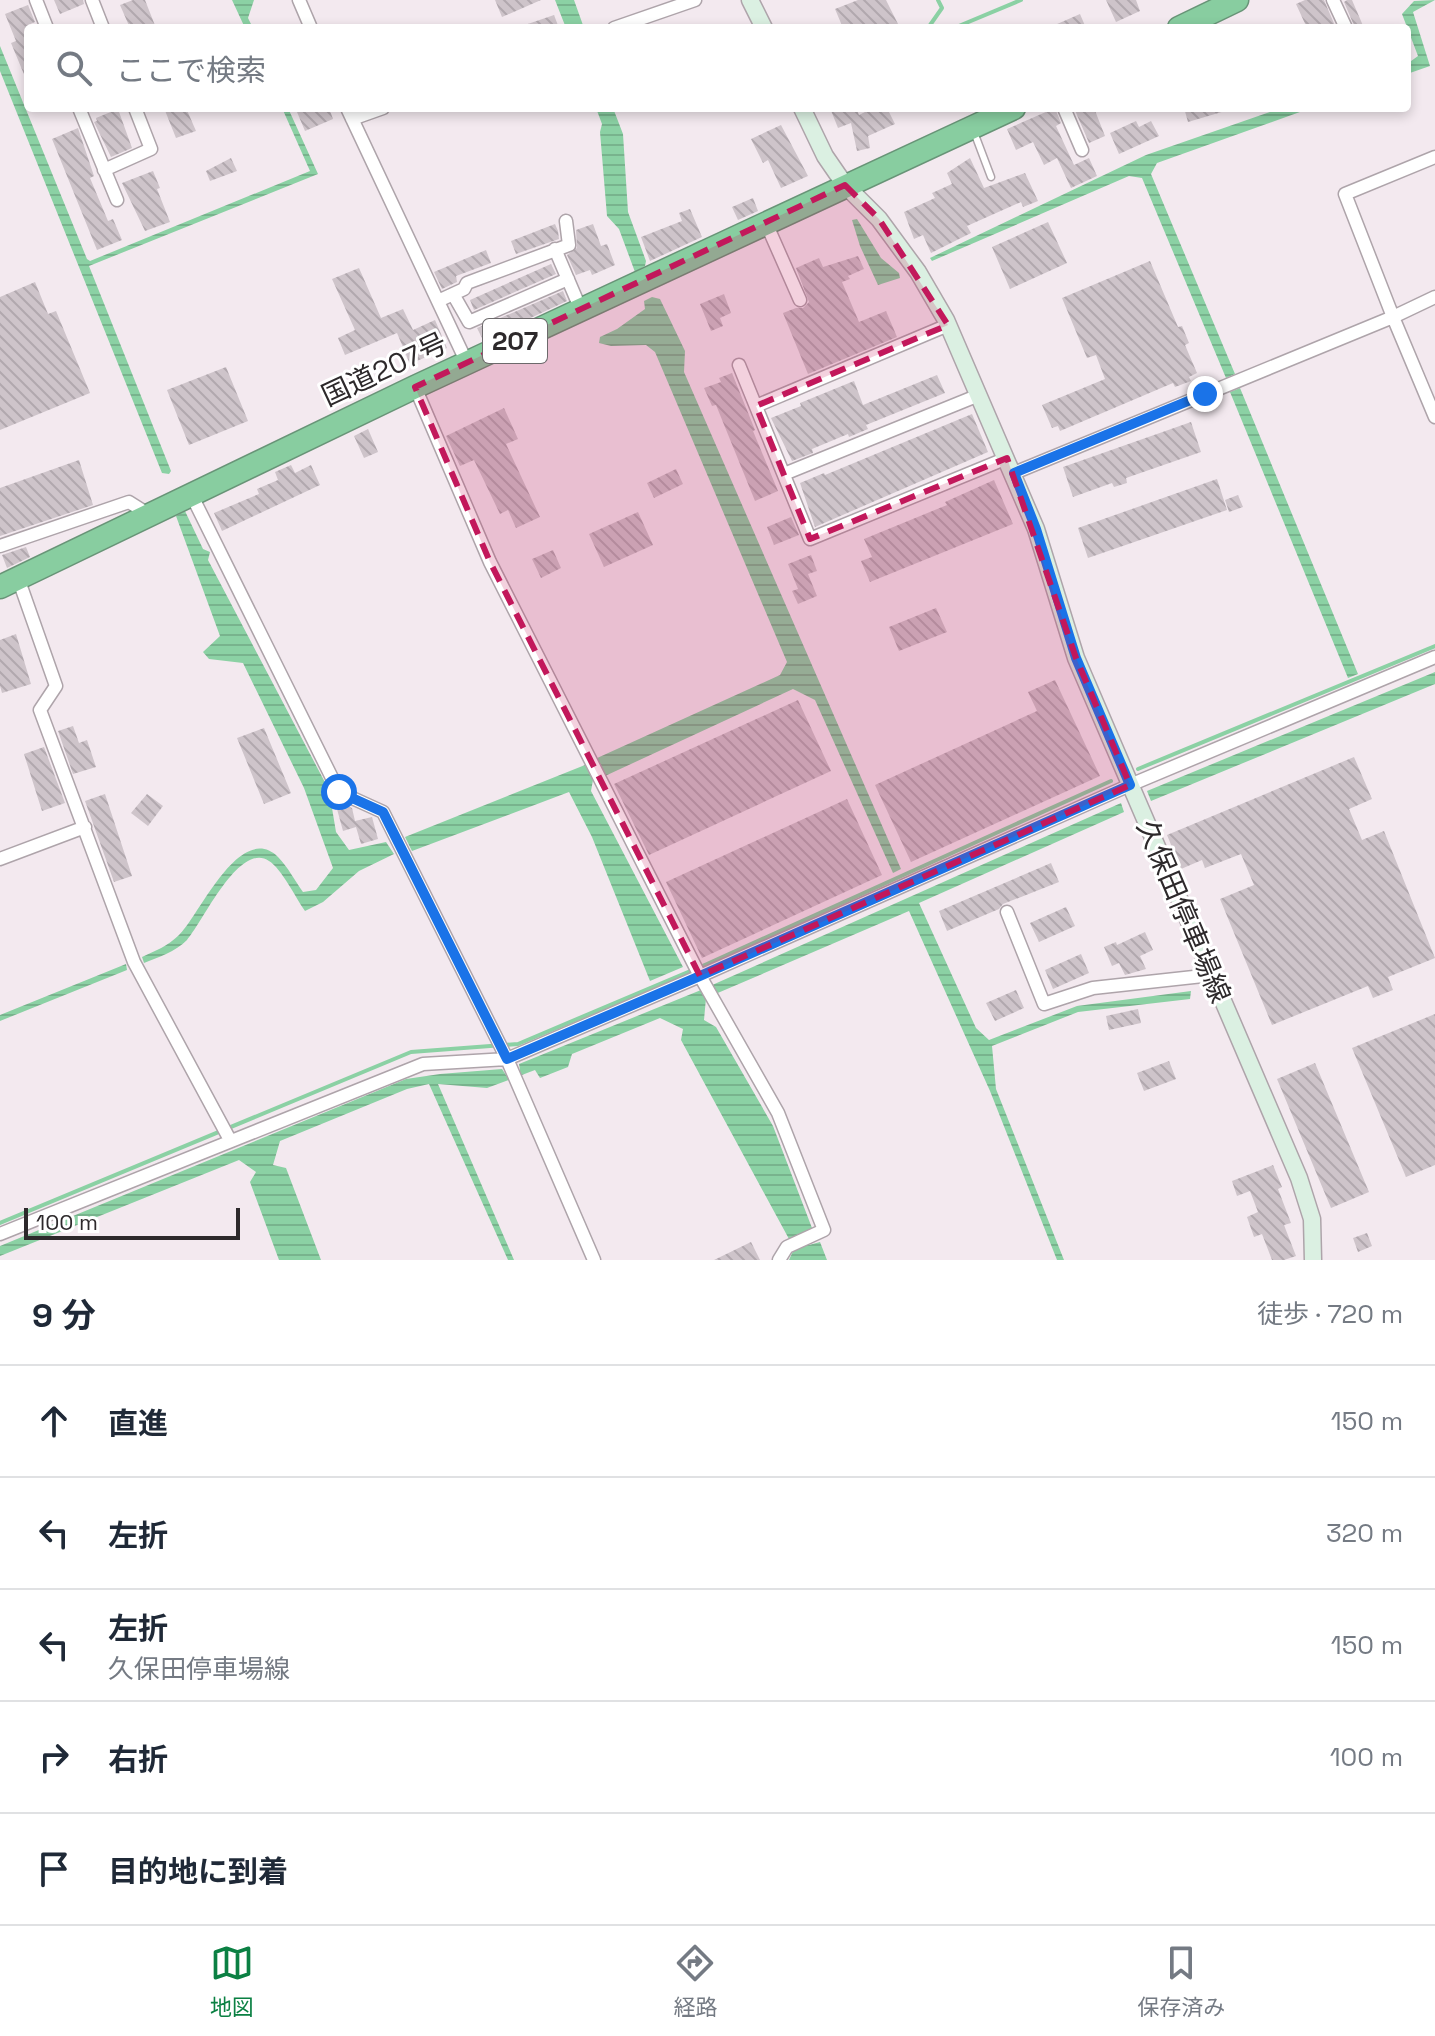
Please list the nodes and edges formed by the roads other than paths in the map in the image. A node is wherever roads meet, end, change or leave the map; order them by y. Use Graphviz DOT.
graph roads {
  1 [pos="36,0"];
  2 [pos="92,0"];
  3 [pos="299,0"];
  4 [pos="695,0"];
  5 [pos="750,0"];
  6 [pos="1237,0"];
  7 [pos="1333,0"];
  8 [pos="45,24"];
  9 [pos="101,24"];
  10 [pos="309,24"];
  11 [pos="626,24"];
  12 [pos="762,24"];
  13 [pos="1187,24"];
  14 [pos="1344,24"];
  15 [pos="81,112"];
  16 [pos="137,112"];
  17 [pos="804,112"];
  18 [pos="1006,112"];
  19 [pos="1066,112"];
  20 [pos="350,113"];
  21 [pos="973,128"];
  22 [pos="1082,150"];
  23 [pos="1435,157"];
  24 [pos="104,170"];
  25 [pos="991,177"];
  26 [pos="845,185"];
  27 [pos="117,200"];
  28 [pos="566,221"];
  29 [pos="766,223"];
  30 [pos="555,249"];
  31 [pos="568,279"];
  32 [pos="453,294"];
  33 [pos="1435,297"];
  34 [pos="800,300"];
  35 [pos="438,301"];
  36 [pos="581,310"];
  37 [pos="1393,317"];
  38 [pos="948,325"];
  39 [pos="467,363"];
  40 [pos="739,365"];
  41 [pos="415,387"];
  42 [pos="979,395"];
  43 [pos="756,406"];
  44 [pos="1435,417"];
  45 [pos="1010,466"];
  46 [pos="784,474"];
  47 [pos="191,494"];
  48 [pos="148,514"];
  49 [pos="0,546"];
  50 [pos="9,582"];
  51 [pos="1435,657"];
  52 [pos="1130,785"];
  53 [pos="85,827"];
  54 [pos="0,859"];
  55 [pos="1007,912"];
  56 [pos="1212,975"];
  57 [pos="702,980"];
  58 [pos="505,1055"];
  59 [pos="227,1133"];
  60 [pos="0,1234"];
  61 [pos="594,1260"];
  62 [pos="779,1260"];
  63 [pos="1313,1260"];
  1 -- 8 [label="street"];
  2 -- 9 [label="street"];
  3 -- 10 [label="street"];
  4 -- 11 [label="street"];
  5 -- 12 [label="main road"];
  6 -- 13 [label="highway"];
  7 -- 14 [label="street"];
  15 -- 24 [label="street"];
  16 -- 24 [label="street"];
  17 -- 26 [label="main road, 久保田停車場線"];
  18 -- 21 [label="highway, 国道207号 / 207"];
  19 -- 22 [label="street"];
  20 -- 35 [label="street"];
  21 -- 25 [label="lane"];
  21 -- 26 [label="highway, 国道207号 / 207"];
  23 -- 37 [label="street"];
  24 -- 27 [label="street"];
  26 -- 29 [label="highway, 国道207号 / 207"];
  26 -- 38 [label="main road, 久保田停車場線"];
  28 -- 30 [label="street"];
  29 -- 34 [label="street"];
  29 -- 36 [label="highway, 国道207号 / 207"];
  30 -- 31 [label="street"];
  30 -- 32 [label="street"];
  31 -- 32 [label="street"];
  31 -- 36 [label="street"];
  32 -- 35 [label="street"];
  33 -- 37 [label="street"];
  35 -- 39 [label="street"];
  36 -- 39 [label="highway, 国道207号 / 207"];
  37 -- 44 [label="street"];
  37 -- 45 [label="street"];
  38 -- 42 [label="main road, 久保田停車場線"];
  38 -- 43 [label="street"];
  39 -- 41 [label="highway, 国道207号 / 207"];
  40 -- 43 [label="street"];
  41 -- 47 [label="highway, 国道207号 / 207"];
  41 -- 57 [label="street"];
  42 -- 45 [label="main road, 久保田停車場線"];
  42 -- 46 [label="street"];
  43 -- 46 [label="street"];
  45 -- 46 [label="street"];
  45 -- 52 [label="main road, 久保田停車場線"];
  47 -- 48 [label="highway, 国道207号 / 207"];
  47 -- 58 [label="street"];
  48 -- 49 [label="street"];
  48 -- 50 [label="highway, 国道207号 / 207"];
  50 -- 53 [label="street"];
  51 -- 52 [label="street"];
  52 -- 56 [label="main road, 久保田停車場線"];
  52 -- 57 [label="street"];
  53 -- 54 [label="street"];
  53 -- 59 [label="street"];
  55 -- 56 [label="street"];
  56 -- 63 [label="main road, 久保田停車場線"];
  57 -- 58 [label="street"];
  57 -- 62 [label="street"];
  58 -- 59 [label="street"];
  58 -- 61 [label="street"];
  59 -- 60 [label="street"];
}
